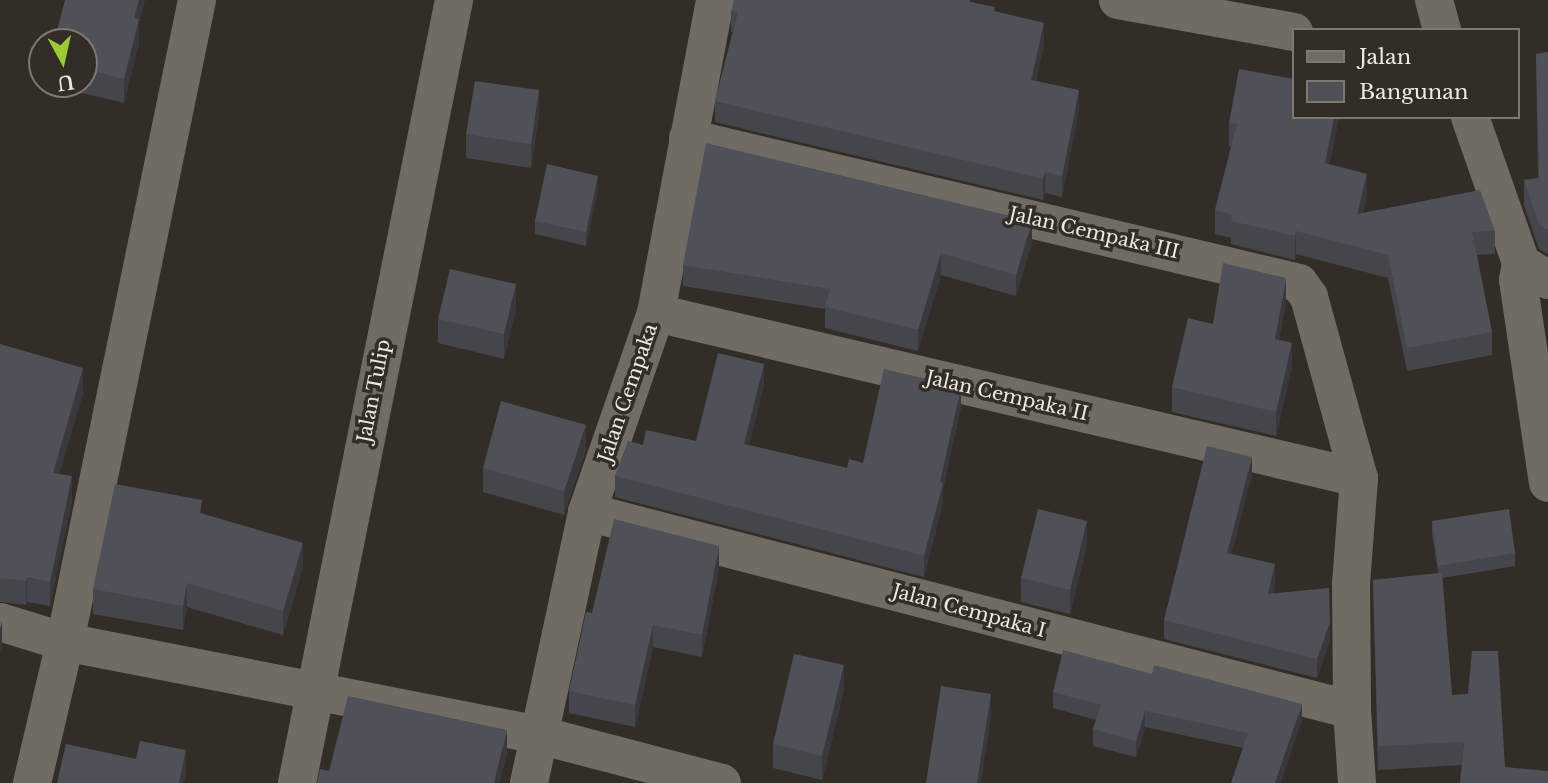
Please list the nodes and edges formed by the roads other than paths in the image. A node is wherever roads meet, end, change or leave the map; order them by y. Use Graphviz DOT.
graph roads {
  1 [pos="197,0"];
  2 [pos="454,0"];
  3 [pos="715,0"];
  4 [pos="1118,0"];
  5 [pos="1434,0"];
  6 [pos="1441,28"];
  7 [pos="1292,32"];
  8 [pos="1471,119"];
  9 [pos="688,138"];
  10 [pos="1534,272"];
  11 [pos="656,313"];
  12 [pos="1359,478"];
  13 [pos="1548,483"];
  14 [pos="587,512"];
  15 [pos="0,622"];
  16 [pos="65,642"];
  17 [pos="314,689"];
  18 [pos="1352,710"];
  19 [pos="539,735"];
  20 [pos="32,783"];
  21 [pos="297,783"];
  22 [pos="529,783"];
  23 [pos="722,783"];
  24 [pos="1357,783"];
  1 -- 16 [label="street"];
  2 -- 17 [label="street, Jalan Tulip"];
  3 -- 9 [label="street, Jalan Cempaka"];
  4 -- 7 [label="street"];
  5 -- 6 [label="street"];
  8 -- 10 [label="street"];
  9 -- 11 [label="street, Jalan Cempaka"];
  9 -- 12 [label="street, Jalan Cempaka III"];
  10 -- 13 [label="street"];
  11 -- 12 [label="street, Jalan Cempaka II"];
  11 -- 14 [label="street, Jalan Cempaka"];
  12 -- 18 [label="street"];
  14 -- 18 [label="street, Jalan Cempaka I"];
  14 -- 19 [label="street, Jalan Cempaka"];
  15 -- 16 [label="street"];
  16 -- 17 [label="street"];
  16 -- 20 [label="street"];
  17 -- 19 [label="street"];
  17 -- 21 [label="street, Jalan Tulip"];
  18 -- 24 [label="street"];
  19 -- 22 [label="street, Jalan Cempaka"];
  19 -- 23 [label="street"];
}
